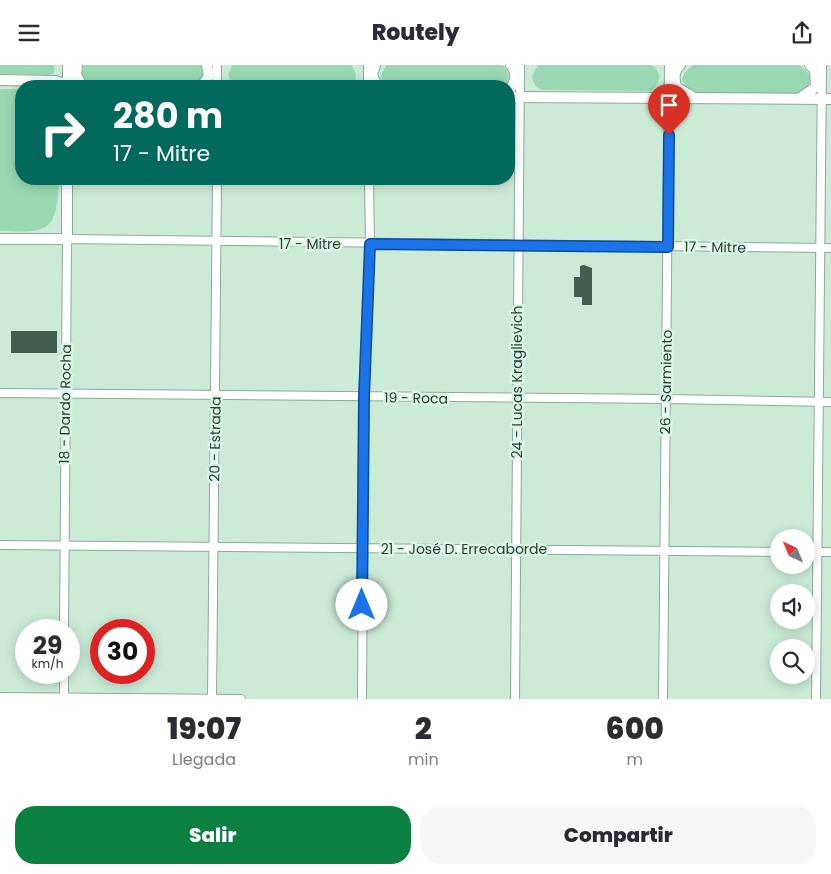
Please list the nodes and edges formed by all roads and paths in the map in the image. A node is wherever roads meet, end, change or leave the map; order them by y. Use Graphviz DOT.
graph roads {
  1 [pos="68,65"];
  2 [pos="77,65"];
  3 [pos="207,65"];
  4 [pos="217,65"];
  5 [pos="368,65"];
  6 [pos="375,65"];
  7 [pos="511,65"];
  8 [pos="520,65"];
  9 [pos="670,65"];
  10 [pos="680,65"];
  11 [pos="810,65"];
  12 [pos="822,65"];
  13 [pos="0,80"];
  14 [pos="70,80"];
  15 [pos="79,80"];
  16 [pos="206,80"];
  17 [pos="217,80"];
  18 [pos="368,80"];
  19 [pos="374,80"];
  20 [pos="515,80"];
  21 [pos="15,81"];
  22 [pos="515,92"];
  23 [pos="515,97"];
  24 [pos="670,98"];
  25 [pos="694,98"];
  26 [pos="799,99"];
  27 [pos="827,99"];
  28 [pos="515,134"];
  29 [pos="67,185"];
  30 [pos="217,185"];
  31 [pos="369,185"];
  32 [pos="0,239"];
  33 [pos="66,239"];
  34 [pos="216,243"];
  35 [pos="370,244"];
  36 [pos="518,245"];
  37 [pos="668,247"];
  38 [pos="822,248"];
  39 [pos="831,248"];
  40 [pos="0,393"];
  41 [pos="66,394"];
  42 [pos="215,396"];
  43 [pos="364,397"];
  44 [pos="517,399"];
  45 [pos="666,399"];
  46 [pos="818,402"];
  47 [pos="831,403"];
  48 [pos="0,545"];
  49 [pos="63,546"];
  50 [pos="214,547"];
  51 [pos="363,548"];
  52 [pos="516,549"];
  53 [pos="664,551"];
  54 [pos="770,552"];
  55 [pos="817,552"];
  56 [pos="831,552"];
  57 [pos="64,619"];
  58 [pos="64,684"];
  59 [pos="0,697"];
  60 [pos="64,698"];
  61 [pos="212,699"];
  62 [pos="242,699"];
  63 [pos="362,699"];
  64 [pos="515,699"];
  65 [pos="663,699"];
  66 [pos="816,699"];
  1 -- 14 [label="main road"];
  2 -- 15 [label="main road"];
  3 -- 16 [label="main road"];
  4 -- 17 [label="street"];
  5 -- 18 [label="street"];
  6 -- 19 [label="main road"];
  7 -- 20 [label="main road"];
  8 -- 22 [label="street, 24 - Lucas Kraglievich"];
  9 -- 24 [label="street, 26 - Sarmiento"];
  10 -- 25 [label="main road"];
  11 -- 26 [label="main road"];
  12 -- 27 [label="street"];
  13 -- 21 [label="main road"];
  23 -- 24 [label="main road"];
  24 -- 25 [label="main road"];
  24 -- 37 [label="street, 26 - Sarmiento"];
  25 -- 26 [label="main road"];
  26 -- 27 [label="main road"];
  27 -- 38 [label="street"];
  28 -- 36 [label="street, 24 - Lucas Kraglievich"];
  29 -- 33 [label="main road, 18 - Dardo Rocha"];
  30 -- 34 [label="street, 20 - Estrada"];
  31 -- 35 [label="street"];
  32 -- 33 [label="main road, 17 - Mitre"];
  33 -- 34 [label="street, 17 - Mitre"];
  33 -- 41 [label="street, 18 - Dardo Rocha"];
  34 -- 35 [label="street, 17 - Mitre"];
  34 -- 42 [label="street, 20 - Estrada"];
  35 -- 36 [label="street, 17 - Mitre"];
  35 -- 43 [label="street"];
  36 -- 37 [label="street, 17 - Mitre"];
  36 -- 44 [label="street, 24 - Lucas Kraglievich"];
  37 -- 38 [label="street, 17 - Mitre"];
  37 -- 45 [label="street, 26 - Sarmiento"];
  38 -- 39 [label="street, 17 - Mitre"];
  38 -- 46 [label="street"];
  40 -- 41 [label="street, 19 - Roca"];
  41 -- 42 [label="street, 19 - Roca"];
  41 -- 49 [label="street, 18 - Dardo Rocha"];
  42 -- 43 [label="street, 19 - Roca"];
  42 -- 50 [label="street, 20 - Estrada"];
  43 -- 44 [label="street, 19 - Roca"];
  43 -- 51 [label="street"];
  44 -- 45 [label="street, 19 - Roca"];
  44 -- 52 [label="street, 24 - Lucas Kraglievich"];
  45 -- 46 [label="street, 19 - Roca"];
  45 -- 53 [label="street, 26 - Sarmiento"];
  46 -- 47 [label="street, 19 - Roca"];
  46 -- 55 [label="street"];
  48 -- 49 [label="street, 21 - José D. Errecaborde"];
  49 -- 50 [label="street, 21 - José D. Errecaborde"];
  49 -- 57 [label="street, 18 - Dardo Rocha"];
  50 -- 51 [label="street, 21 - José D. Errecaborde"];
  50 -- 61 [label="street, 20 - Estrada"];
  51 -- 52 [label="street, 21 - José D. Errecaborde"];
  51 -- 63 [label="street"];
  52 -- 53 [label="street, 21 - José D. Errecaborde"];
  52 -- 64 [label="street, 24 - Lucas Kraglievich"];
  53 -- 54 [label="street, 21 - José D. Errecaborde"];
  53 -- 65 [label="street, 26 - Sarmiento"];
  55 -- 56 [label="street"];
  55 -- 66 [label="street"];
  58 -- 60 [label="street"];
  59 -- 60 [label="street"];
  60 -- 61 [label="street"];
  61 -- 62 [label="street"];
}
